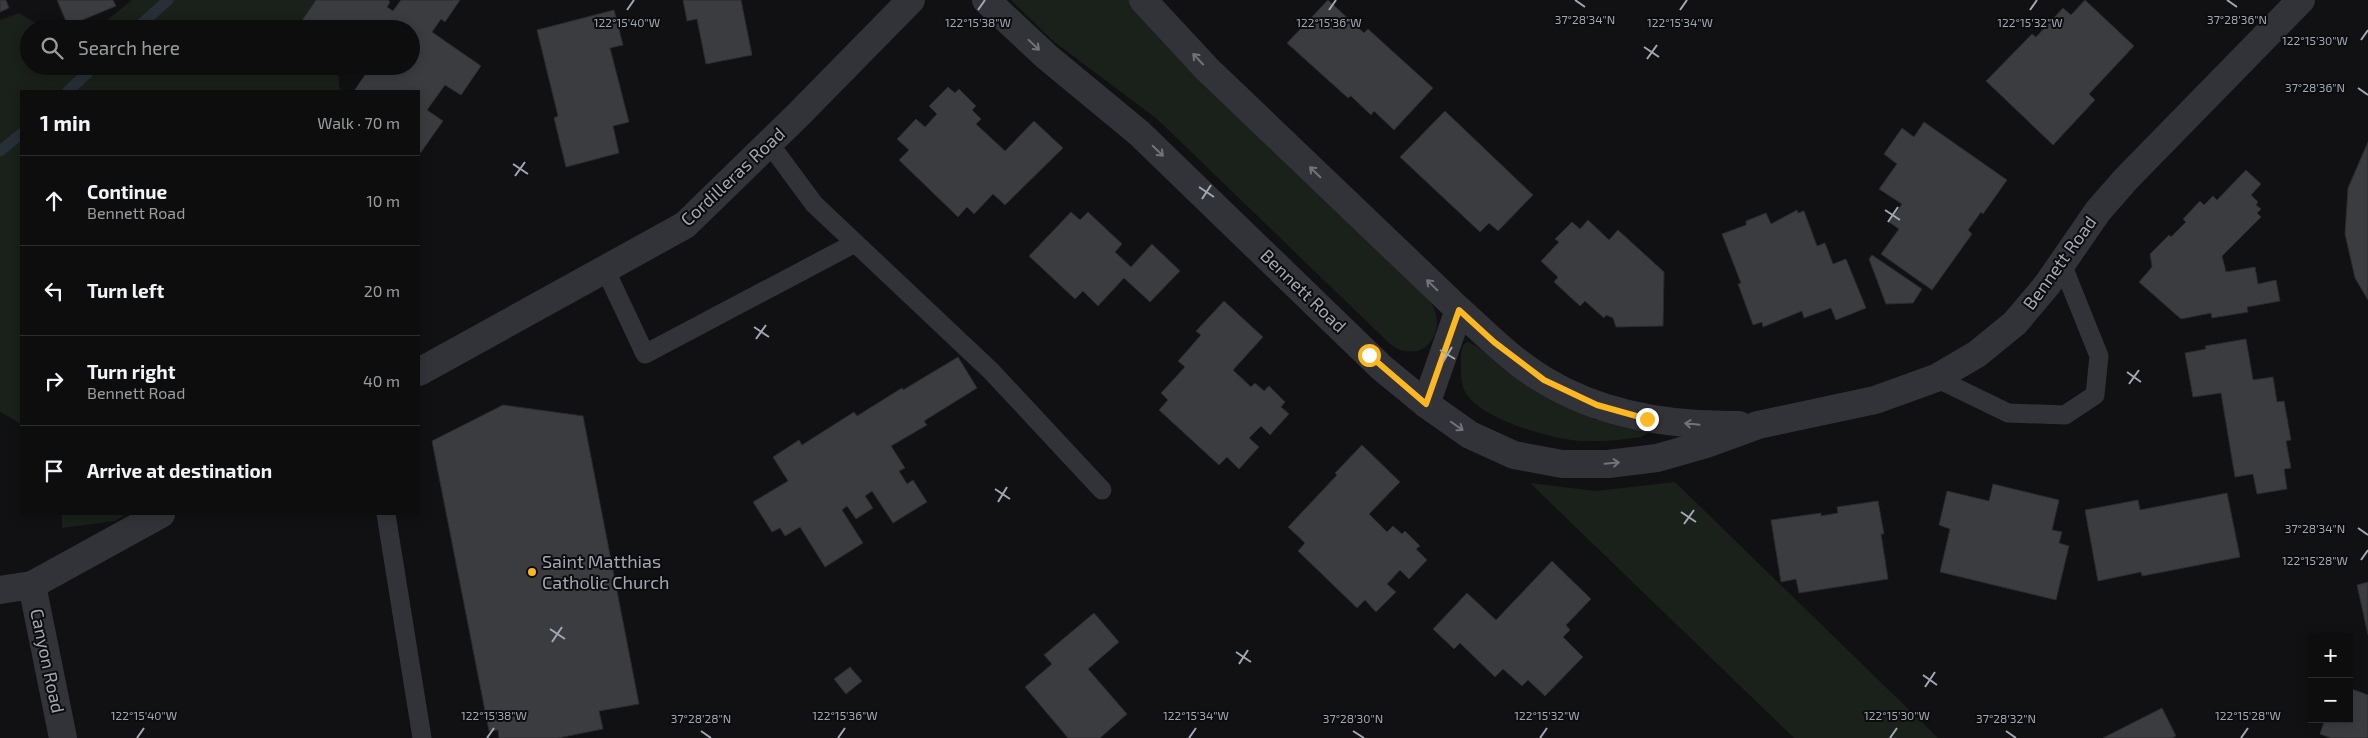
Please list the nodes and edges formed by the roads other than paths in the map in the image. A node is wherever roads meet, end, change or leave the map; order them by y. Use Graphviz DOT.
graph roads {
  1 [pos="910,0"];
  2 [pos="986,0"];
  3 [pos="1143,0"];
  4 [pos="2300,0"];
  5 [pos="769,143"];
  6 [pos="855,243"];
  7 [pos="2062,264"];
  8 [pos="605,269"];
  9 [pos="1459,310"];
  10 [pos="420,371"];
  11 [pos="1936,378"];
  12 [pos="1426,404"];
  13 [pos="1758,425"];
  14 [pos="1102,490"];
  15 [pos="159,515"];
  16 [pos="386,515"];
  17 [pos="32,585"];
  18 [pos="0,590"];
  19 [pos="64,738"];
  20 [pos="422,738"];
  1 -- 5 [label="street, Cordilleras Road"];
  2 -- 12 [label="street, Bennett Road, one-way"];
  9 -- 3 [label="street, Bennett Road, one-way"];
  4 -- 7 [label="street, Bennett Road"];
  5 -- 6 [label="lane"];
  5 -- 8 [label="street, Cordilleras Road"];
  6 -- 8 [label="lane"];
  6 -- 14 [label="lane"];
  7 -- 11 [label="street, Bennett Road"];
  7 -- 11 [label="lane"];
  8 -- 10 [label="street, Cordilleras Road"];
  9 -- 12 [label="street"];
  13 -- 9 [label="street, Bennett Road, one-way"];
  11 -- 13 [label="street, Bennett Road"];
  12 -- 13 [label="street, Bennett Road, one-way"];
  15 -- 17 [label="street"];
  16 -- 20 [label="lane"];
  17 -- 18 [label="street"];
  17 -- 19 [label="street, Canyon Road"];
}
